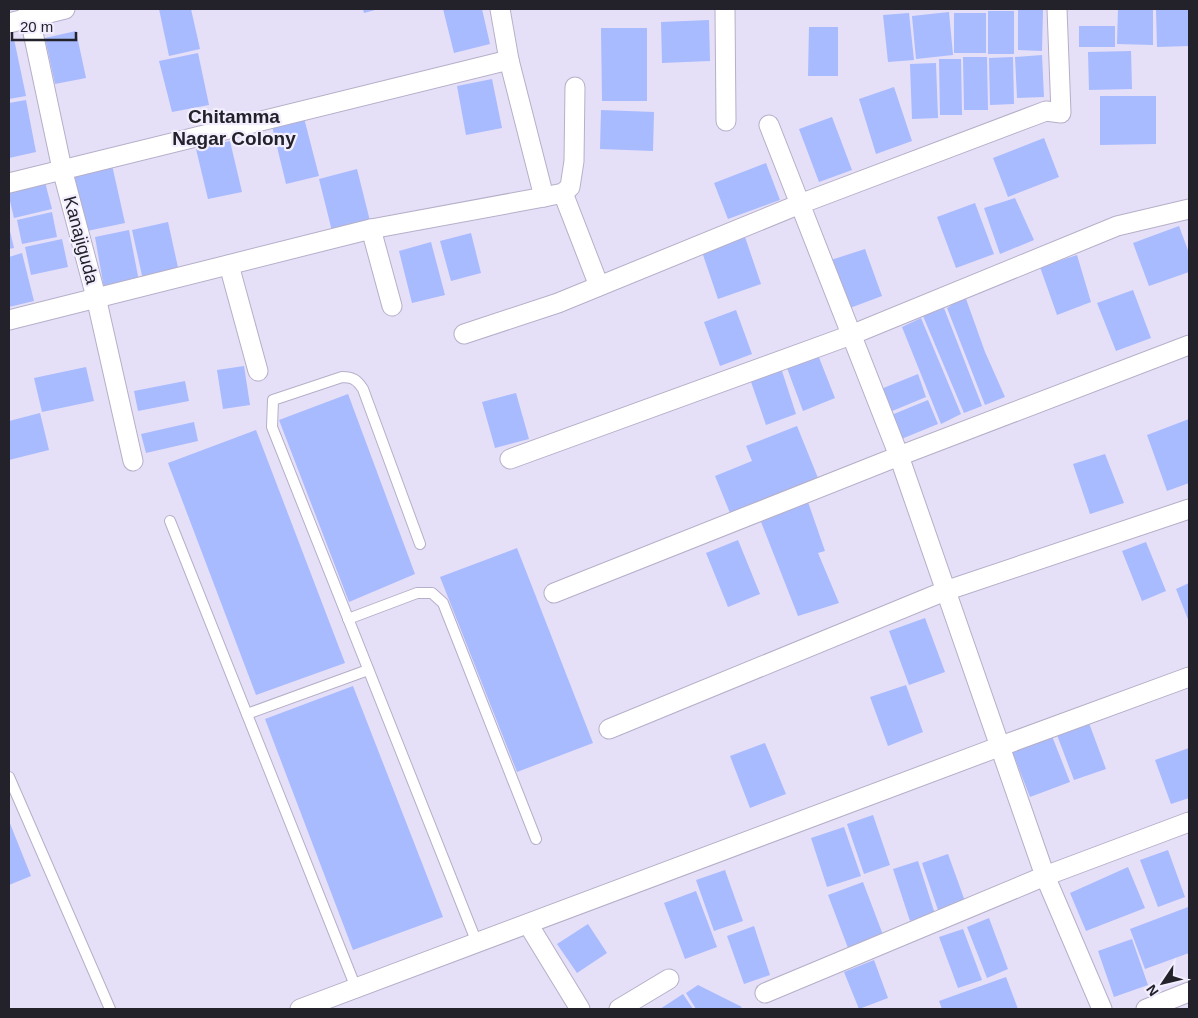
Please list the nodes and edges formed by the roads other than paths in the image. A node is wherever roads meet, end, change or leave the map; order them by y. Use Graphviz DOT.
graph roads {
  1 [pos="65,9"];
  2 [pos="500,9"];
  3 [pos="725,9"];
  4 [pos="1057,9"];
  5 [pos="29,14"];
  6 [pos="9,23"];
  7 [pos="509,60"];
  8 [pos="575,87"];
  9 [pos="726,121"];
  10 [pos="769,125"];
  11 [pos="62,169"];
  12 [pos="9,182"];
  13 [pos="564,193"];
  14 [pos="544,197"];
  15 [pos="800,204"];
  16 [pos="1189,209"];
  17 [pos="371,229"];
  18 [pos="229,265"];
  19 [pos="599,286"];
  20 [pos="96,297"];
  21 [pos="392,306"];
  22 [pos="9,320"];
  23 [pos="464,334"];
  24 [pos="851,335"];
  25 [pos="1189,345"];
  26 [pos="258,371"];
  27 [pos="899,456"];
  28 [pos="510,459"];
  29 [pos="133,461"];
  30 [pos="1189,509"];
  31 [pos="170,521"];
  32 [pos="420,544"];
  33 [pos="945,591"];
  34 [pos="554,593"];
  35 [pos="348,619"];
  36 [pos="368,670"];
  37 [pos="1189,677"];
  38 [pos="247,714"];
  39 [pos="609,729"];
  40 [pos="1001,746"];
  41 [pos="9,777"];
  42 [pos="1189,822"];
  43 [pos="536,840"];
  44 [pos="1045,876"];
  45 [pos="528,924"];
  46 [pos="477,943"];
  47 [pos="669,979"];
  48 [pos="356,988"];
  49 [pos="1189,992"];
  50 [pos="765,993"];
  51 [pos="110,1009"];
  52 [pos="300,1009"];
  53 [pos="580,1009"];
  54 [pos="619,1009"];
  55 [pos="1102,1009"];
  56 [pos="1146,1009"];
  1 -- 5 [label="street"];
  2 -- 7 [label="street"];
  3 -- 9 [label="street"];
  4 -- 15 [label="street"];
  5 -- 6 [label="street"];
  5 -- 11 [label="street, Kanajiguda"];
  7 -- 11 [label="street"];
  7 -- 14 [label="street"];
  8 -- 13 [label="street"];
  10 -- 15 [label="street"];
  11 -- 12 [label="street"];
  11 -- 20 [label="street, Kanajiguda"];
  13 -- 14 [label="street"];
  13 -- 19 [label="street"];
  14 -- 17 [label="street"];
  15 -- 19 [label="street"];
  15 -- 24 [label="street"];
  16 -- 24 [label="street"];
  17 -- 18 [label="street"];
  17 -- 21 [label="street"];
  18 -- 20 [label="street"];
  18 -- 26 [label="street"];
  19 -- 23 [label="street"];
  20 -- 22 [label="street"];
  20 -- 29 [label="street, Kanajiguda"];
  24 -- 27 [label="street"];
  24 -- 28 [label="street"];
  25 -- 27 [label="street"];
  27 -- 33 [label="street"];
  27 -- 34 [label="street"];
  30 -- 33 [label="street"];
  31 -- 38 [label="lane"];
  32 -- 35 [label="lane"];
  33 -- 39 [label="street"];
  33 -- 40 [label="street"];
  35 -- 36 [label="lane"];
  35 -- 43 [label="lane"];
  36 -- 38 [label="lane"];
  36 -- 46 [label="lane"];
  37 -- 40 [label="street"];
  38 -- 48 [label="lane"];
  40 -- 44 [label="street"];
  40 -- 45 [label="street"];
  41 -- 51 [label="lane"];
  42 -- 44 [label="street"];
  44 -- 50 [label="street"];
  44 -- 55 [label="street"];
  45 -- 46 [label="street"];
  45 -- 53 [label="street"];
  46 -- 48 [label="street"];
  47 -- 54 [label="street"];
  48 -- 52 [label="street"];
  49 -- 56 [label="street"];
}
